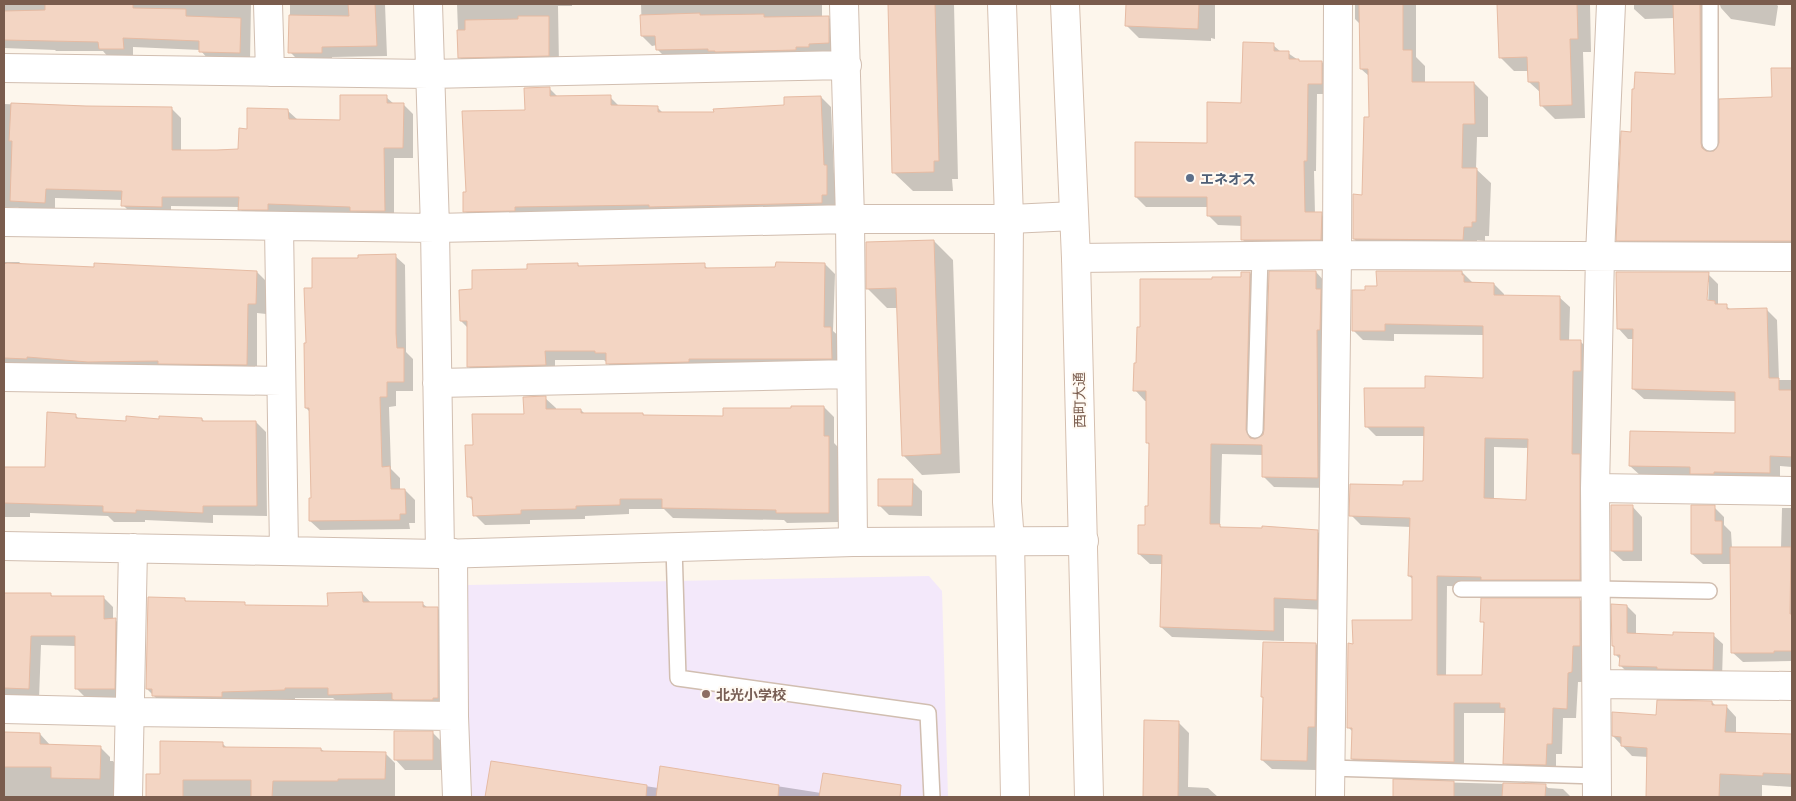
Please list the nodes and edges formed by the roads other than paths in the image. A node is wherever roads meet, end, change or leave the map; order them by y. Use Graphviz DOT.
graph roads {
  1 [pos="268,4"];
  2 [pos="428,4"];
  3 [pos="844,4"];
  4 [pos="1002,4"];
  5 [pos="1065,4"];
  6 [pos="1338,4"];
  7 [pos="1611,4"];
  8 [pos="1710,4"];
  9 [pos="846,65"];
  10 [pos="4,68"];
  11 [pos="270,72"];
  12 [pos="429,74"];
  13 [pos="1710,144"];
  14 [pos="1074,216"];
  15 [pos="850,219"];
  16 [pos="1009,219"];
  17 [pos="4,222"];
  18 [pos="279,227"];
  19 [pos="435,228"];
  20 [pos="1337,255"];
  21 [pos="1600,255"];
  22 [pos="1260,256"];
  23 [pos="1792,257"];
  24 [pos="1076,258"];
  25 [pos="851,374"];
  26 [pos="4,377"];
  27 [pos="281,381"];
  28 [pos="437,383"];
  29 [pos="1255,430"];
  30 [pos="1595,488"];
  31 [pos="1792,490"];
  32 [pos="1010,541"];
  33 [pos="1084,541"];
  34 [pos="854,542"];
  35 [pos="4,546"];
  36 [pos="674,547"];
  37 [pos="133,548"];
  38 [pos="284,550"];
  39 [pos="447,553"];
  40 [pos="1596,588"];
  41 [pos="1461,589"];
  42 [pos="1709,591"];
  43 [pos="1596,684"];
  44 [pos="1792,686"];
  45 [pos="4,709"];
  46 [pos="129,712"];
  47 [pos="454,716"];
  48 [pos="1330,768"];
  49 [pos="1597,787"];
  50 [pos="128,797"];
  51 [pos="457,797"];
  52 [pos="932,797"];
  53 [pos="1015,797"];
  54 [pos="1089,797"];
  55 [pos="1330,797"];
  1 -- 11 [label="street"];
  2 -- 12 [label="street"];
  3 -- 9 [label="street"];
  4 -- 16 [label="street"];
  5 -- 14 [label="street, 西町大通"];
  6 -- 20 [label="street"];
  7 -- 21 [label="street"];
  8 -- 13 [label="lane"];
  9 -- 12 [label="street"];
  9 -- 15 [label="street"];
  10 -- 11 [label="street"];
  11 -- 12 [label="street"];
  12 -- 19 [label="street"];
  14 -- 16 [label="street"];
  14 -- 24 [label="street, 西町大通"];
  15 -- 16 [label="street"];
  15 -- 19 [label="street"];
  15 -- 25 [label="street"];
  16 -- 32 [label="street"];
  17 -- 18 [label="street"];
  18 -- 19 [label="street"];
  18 -- 27 [label="street"];
  19 -- 28 [label="street"];
  20 -- 21 [label="street"];
  20 -- 22 [label="street"];
  20 -- 48 [label="street"];
  21 -- 23 [label="street"];
  21 -- 30 [label="street"];
  22 -- 24 [label="street"];
  22 -- 29 [label="lane"];
  24 -- 33 [label="street, 西町大通"];
  25 -- 28 [label="street"];
  25 -- 34 [label="street"];
  26 -- 27 [label="street"];
  27 -- 38 [label="street"];
  28 -- 39 [label="street"];
  30 -- 31 [label="street"];
  30 -- 40 [label="street"];
  32 -- 33 [label="street"];
  32 -- 34 [label="street"];
  32 -- 53 [label="street"];
  33 -- 54 [label="street, 西町大通"];
  34 -- 36 [label="street"];
  35 -- 37 [label="street"];
  36 -- 39 [label="street"];
  36 -- 52 [label="lane"];
  37 -- 38 [label="street"];
  37 -- 46 [label="street"];
  38 -- 39 [label="street"];
  39 -- 47 [label="street"];
  40 -- 41 [label="lane"];
  40 -- 42 [label="lane"];
  40 -- 43 [label="street"];
  43 -- 44 [label="street"];
  43 -- 49 [label="street"];
  45 -- 46 [label="street"];
  46 -- 47 [label="street"];
  46 -- 50 [label="street"];
  47 -- 51 [label="street"];
  48 -- 49 [label="lane"];
  48 -- 55 [label="street"];
}
